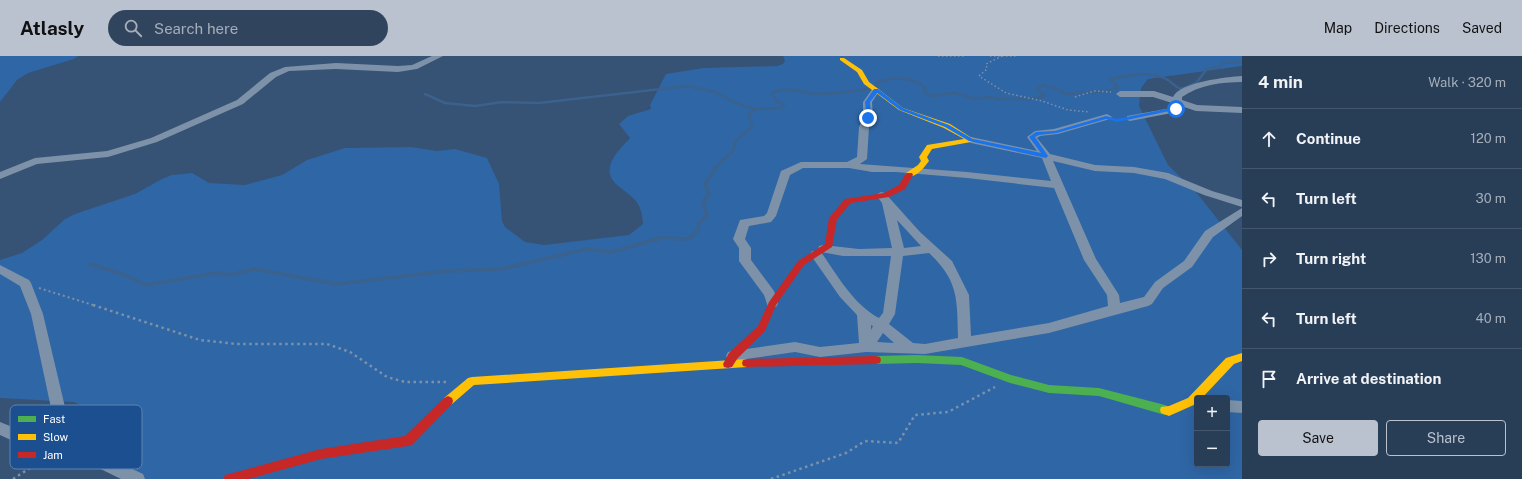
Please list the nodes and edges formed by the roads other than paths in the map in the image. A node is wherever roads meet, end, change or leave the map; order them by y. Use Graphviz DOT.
graph roads {
  1 [pos="439,56"];
  2 [pos="842,59"];
  3 [pos="1242,79"];
  4 [pos="876,90"];
  5 [pos="1120,94"];
  6 [pos="1177,102"];
  7 [pos="1242,110"];
  8 [pos="1106,117"];
  9 [pos="1130,118"];
  10 [pos="971,140"];
  11 [pos="1046,156"];
  12 [pos="849,165"];
  13 [pos="914,172"];
  14 [pos="0,176"];
  15 [pos="1058,185"];
  16 [pos="883,199"];
  17 [pos="1242,204"];
  18 [pos="1242,211"];
  19 [pos="932,249"];
  20 [pos="819,251"];
  21 [pos="898,251"];
  22 [pos="0,269"];
  23 [pos="772,304"];
  24 [pos="1115,308"];
  25 [pos="863,315"];
  26 [pos="882,325"];
  27 [pos="965,342"];
  28 [pos="866,347"];
  29 [pos="911,349"];
  30 [pos="1242,357"];
  31 [pos="730,360"];
  32 [pos="1200,395"];
  33 [pos="1194,402"];
  34 [pos="57,405"];
  35 [pos="1230,406"];
  36 [pos="1242,408"];
  37 [pos="0,428"];
  38 [pos="10,433"];
  39 [pos="116,469"];
  40 [pos="137,479"];
  41 [pos="229,479"];
  1 -- 14 [label="street"];
  2 -- 4 [label="street"];
  3 -- 6 [label="street"];
  4 -- 10 [label="street"];
  4 -- 12 [label="street"];
  5 -- 6 [label="street"];
  6 -- 7 [label="street"];
  6 -- 9 [label="street"];
  8 -- 11 [label="street"];
  10 -- 11 [label="street"];
  10 -- 13 [label="street"];
  11 -- 15 [label="street"];
  11 -- 17 [label="street"];
  12 -- 13 [label="street"];
  12 -- 23 [label="street"];
  13 -- 15 [label="street"];
  13 -- 16 [label="street"];
  15 -- 24 [label="street"];
  16 -- 19 [label="street"];
  16 -- 20 [label="street"];
  16 -- 21 [label="street"];
  18 -- 24 [label="street"];
  19 -- 21 [label="street"];
  19 -- 27 [label="street"];
  20 -- 21 [label="street"];
  20 -- 23 [label="street"];
  20 -- 25 [label="street"];
  21 -- 26 [label="street"];
  22 -- 34 [label="street"];
  23 -- 31 [label="street"];
  24 -- 27 [label="street"];
  25 -- 26 [label="street"];
  25 -- 28 [label="street"];
  26 -- 28 [label="street"];
  26 -- 29 [label="street"];
  27 -- 29 [label="street"];
  28 -- 29 [label="street"];
  28 -- 31 [label="street"];
  30 -- 32 [label="street"];
  31 -- 33 [label="street"];
  31 -- 41 [label="street"];
  35 -- 36 [label="street"];
  37 -- 38 [label="street"];
  39 -- 40 [label="street"];
}
